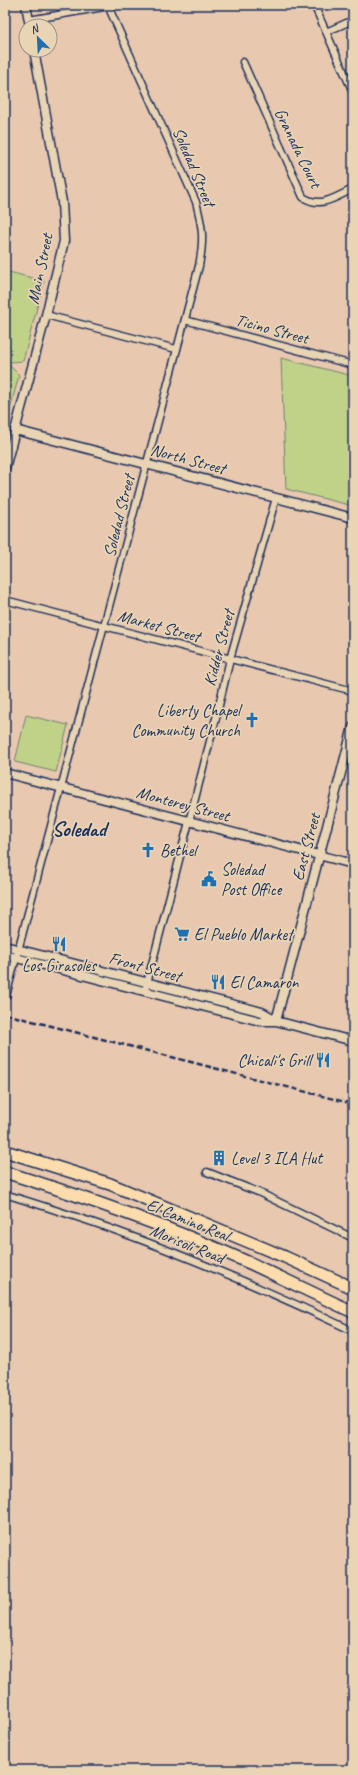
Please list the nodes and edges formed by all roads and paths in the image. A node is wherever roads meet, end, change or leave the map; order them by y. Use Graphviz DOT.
graph roads {
  1 [pos="26,5"];
  2 [pos="115,5"];
  3 [pos="314,5"];
  4 [pos="108,6"];
  5 [pos="28,18"];
  6 [pos="52,18"];
  7 [pos="353,20"];
  8 [pos="326,32"];
  9 [pos="35,58"];
  10 [pos="242,62"];
  11 [pos="353,92"];
  12 [pos="353,189"];
  13 [pos="46,315"];
  14 [pos="185,320"];
  15 [pos="176,349"];
  16 [pos="353,365"];
  17 [pos="16,430"];
  18 [pos="147,464"];
  19 [pos="5,468"];
  20 [pos="276,498"];
  21 [pos="353,518"];
  22 [pos="5,600"];
  23 [pos="105,626"];
  24 [pos="230,659"];
  25 [pos="353,691"];
  26 [pos="353,726"];
  27 [pos="5,773"];
  28 [pos="62,788"];
  29 [pos="189,822"];
  30 [pos="319,855"];
  31 [pos="353,864"];
  32 [pos="5,946"];
  33 [pos="18,949"];
  34 [pos="5,955"];
  35 [pos="16,958"];
  36 [pos="147,983"];
  37 [pos="145,992"];
  38 [pos="6,996"];
  39 [pos="276,1021"];
  40 [pos="353,1041"];
  41 [pos="5,1151"];
  42 [pos="5,1172"];
  43 [pos="207,1172"];
  44 [pos="5,1194"];
  45 [pos="353,1238"];
  46 [pos="353,1288"];
  47 [pos="353,1312"];
  48 [pos="353,1332"];
  1 -- 5 [label="street"];
  2 -- 4 [label="street"];
  3 -- 8 [label="street"];
  4 -- 6 [label="street"];
  4 -- 14 [label="street, Soledad Street"];
  7 -- 8 [label="street"];
  8 -- 11 [label="street"];
  9 -- 13 [label="street, Main Street"];
  10 -- 12 [label="street, Granada Court"];
  13 -- 15 [label="street"];
  13 -- 17 [label="street, Main Street"];
  14 -- 15 [label="street, Soledad Street"];
  14 -- 16 [label="street, Ticino Street"];
  15 -- 18 [label="street, Soledad Street"];
  17 -- 18 [label="street, North Street"];
  17 -- 19 [label="street, Main Street"];
  18 -- 20 [label="street, North Street"];
  18 -- 23 [label="street, Soledad Street"];
  20 -- 21 [label="street, North Street"];
  20 -- 24 [label="street, Kidder Street"];
  22 -- 23 [label="street, Market Street"];
  23 -- 24 [label="street, Market Street"];
  23 -- 28 [label="street, Soledad Street"];
  24 -- 25 [label="street, Market Street"];
  24 -- 29 [label="street, Kidder Street"];
  26 -- 30 [label="street, East Street"];
  27 -- 28 [label="street, Monterey Street"];
  28 -- 29 [label="street, Monterey Street"];
  28 -- 33 [label="street, Soledad Street"];
  29 -- 30 [label="street, Monterey Street"];
  29 -- 36 [label="street, Kidder Street"];
  30 -- 31 [label="street, Monterey Street"];
  30 -- 39 [label="street, East Street"];
  32 -- 33 [label="street, Front Street"];
  33 -- 35 [label="street, Soledad Street"];
  33 -- 36 [label="street, Front Street"];
  34 -- 35 [label="street, Front Street"];
  35 -- 37 [label="street, Front Street"];
  35 -- 38 [label="street, Soledad Street"];
  36 -- 37 [label="street, Kidder Street"];
  36 -- 39 [label="street, Front Street"];
  37 -- 39 [label="street, Front Street"];
  39 -- 40 [label="street, Front Street"];
  41 -- 46 [label="highway, El Camino Real"];
  42 -- 47 [label="highway, El Camino Real"];
  43 -- 45 [label="street"];
  44 -- 48 [label="street, Morisoli Road"];
}
